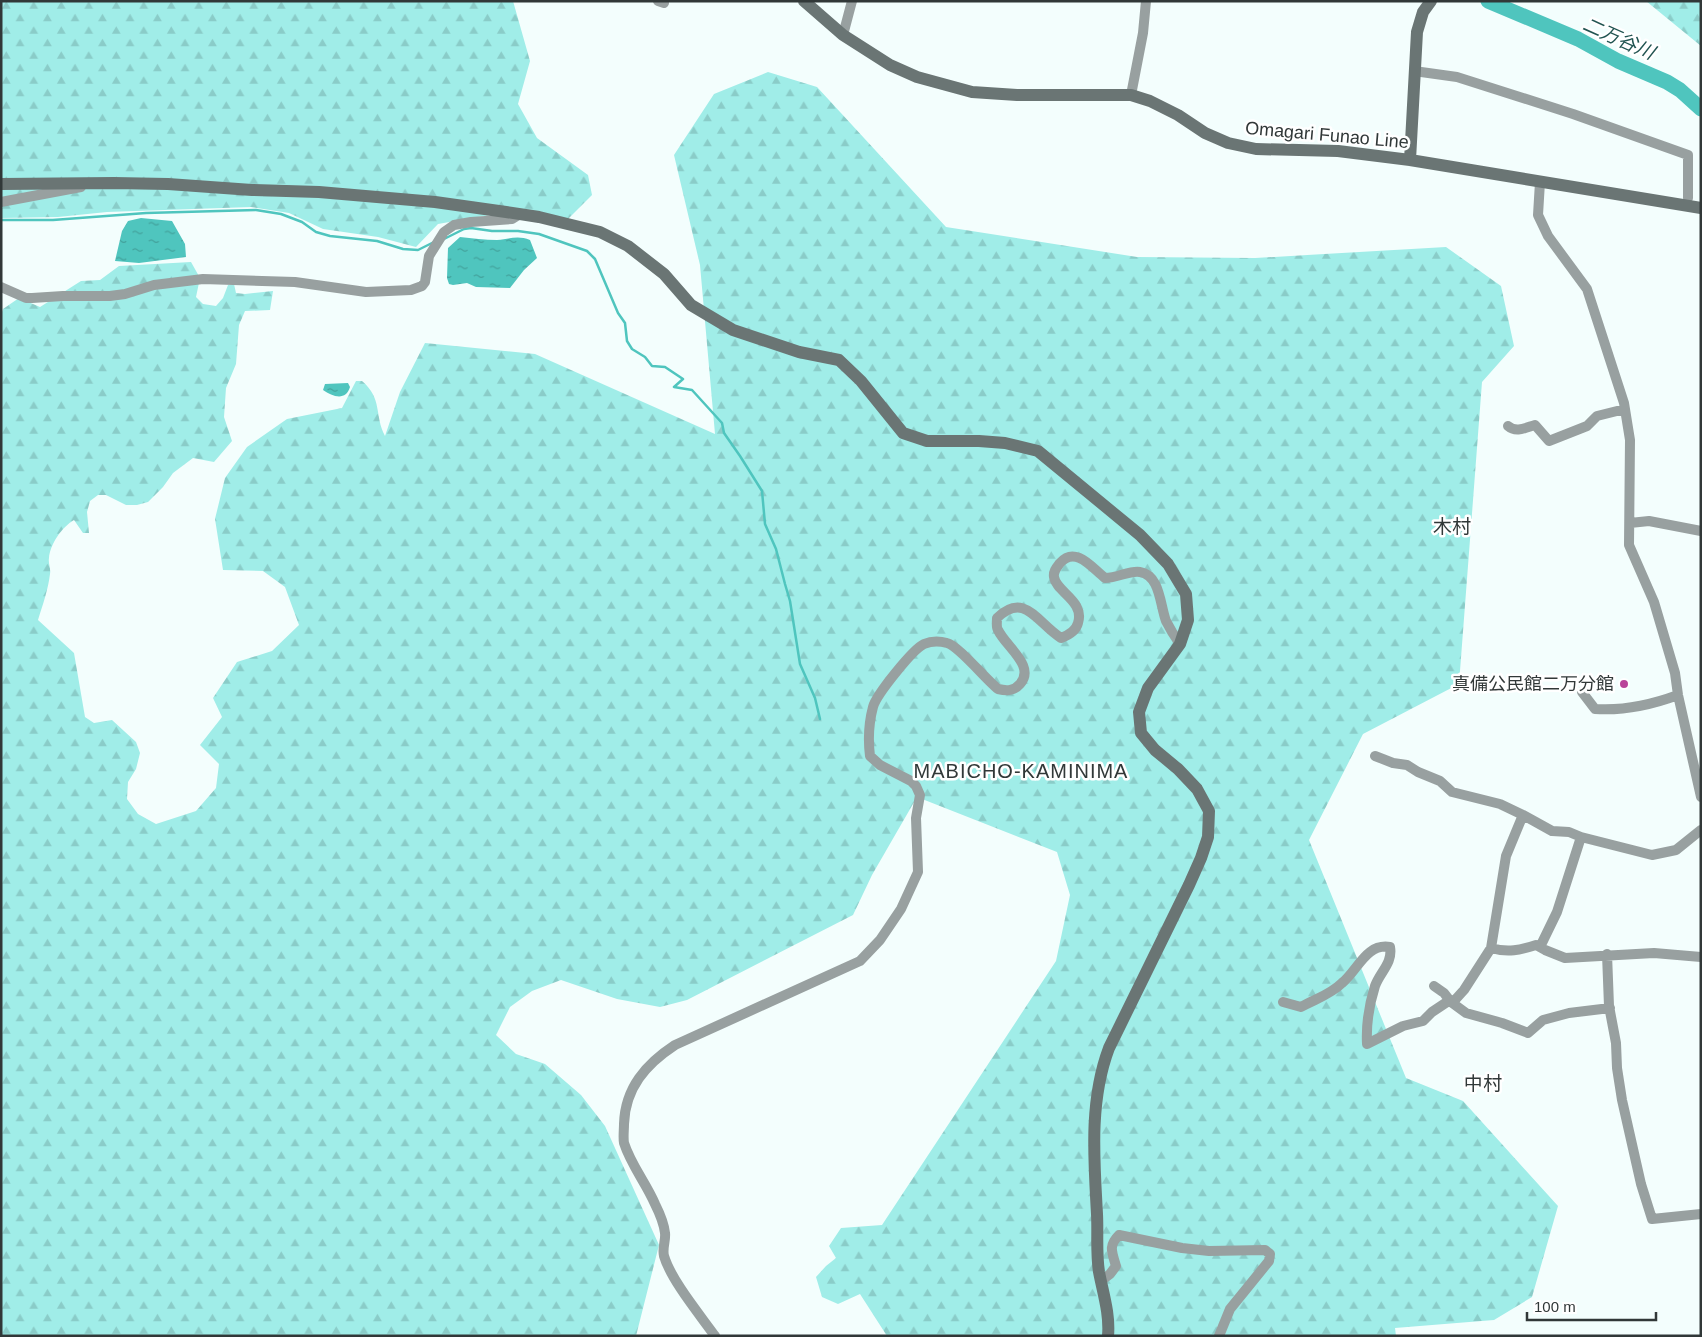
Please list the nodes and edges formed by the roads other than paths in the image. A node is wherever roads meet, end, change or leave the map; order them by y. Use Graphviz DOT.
graph roads {
  1 [pos="804,1"];
  2 [pos="852,1"];
  3 [pos="1146,1"];
  4 [pos="1431,1"];
  5 [pos="843,35"];
  6 [pos="1414,71"];
  7 [pos="1131,95"];
  8 [pos="1410,160"];
  9 [pos="1540,182"];
  10 [pos="1,184"];
  11 [pos="95,184"];
  12 [pos="1688,198"];
  13 [pos="1,202"];
  14 [pos="1701,208"];
  15 [pos="520,214"];
  16 [pos="1,287"];
  17 [pos="1625,408"];
  18 [pos="1508,426"];
  19 [pos="1630,523"];
  20 [pos="1701,531"];
  21 [pos="1180,644"];
  22 [pos="1582,692"];
  23 [pos="1678,696"];
  24 [pos="1375,756"];
  25 [pos="1701,797"];
  26 [pos="1523,815"];
  27 [pos="1701,830"];
  28 [pos="1581,837"];
  29 [pos="1540,947"];
  30 [pos="1491,948"];
  31 [pos="1607,954"];
  32 [pos="1701,956"];
  33 [pos="1434,986"];
  34 [pos="1283,1002"];
  35 [pos="1452,1002"];
  36 [pos="1610,1008"];
  37 [pos="1701,1214"];
  38 [pos="1102,1280"];
  39 [pos="715,1336"];
  40 [pos="1108,1336"];
  41 [pos="1219,1336"];
  1 -- 5 [label="street, Omagari Funao Line"];
  2 -- 5 [label="street"];
  3 -- 7 [label="street"];
  4 -- 6 [label="street"];
  5 -- 7 [label="street, Omagari Funao Line"];
  6 -- 8 [label="street"];
  6 -- 12 [label="street"];
  7 -- 8 [label="street, Omagari Funao Line"];
  8 -- 9 [label="street, Omagari Funao Line"];
  9 -- 14 [label="street, Omagari Funao Line"];
  9 -- 17 [label="street"];
  10 -- 11 [label="street"];
  11 -- 13 [label="street"];
  11 -- 15 [label="street"];
  15 -- 16 [label="street"];
  15 -- 21 [label="street"];
  17 -- 18 [label="street"];
  17 -- 19 [label="street"];
  19 -- 20 [label="street"];
  19 -- 23 [label="street"];
  21 -- 38 [label="street"];
  21 -- 39 [label="street"];
  22 -- 23 [label="street"];
  23 -- 25 [label="street"];
  24 -- 26 [label="street"];
  26 -- 28 [label="street"];
  26 -- 30 [label="street"];
  27 -- 28 [label="street"];
  28 -- 29 [label="street"];
  29 -- 30 [label="street"];
  29 -- 31 [label="street"];
  30 -- 35 [label="street"];
  31 -- 32 [label="street"];
  31 -- 36 [label="street"];
  33 -- 35 [label="street"];
  34 -- 35 [label="street"];
  35 -- 36 [label="street"];
  36 -- 37 [label="street"];
  38 -- 40 [label="street"];
  38 -- 41 [label="street"];
}
